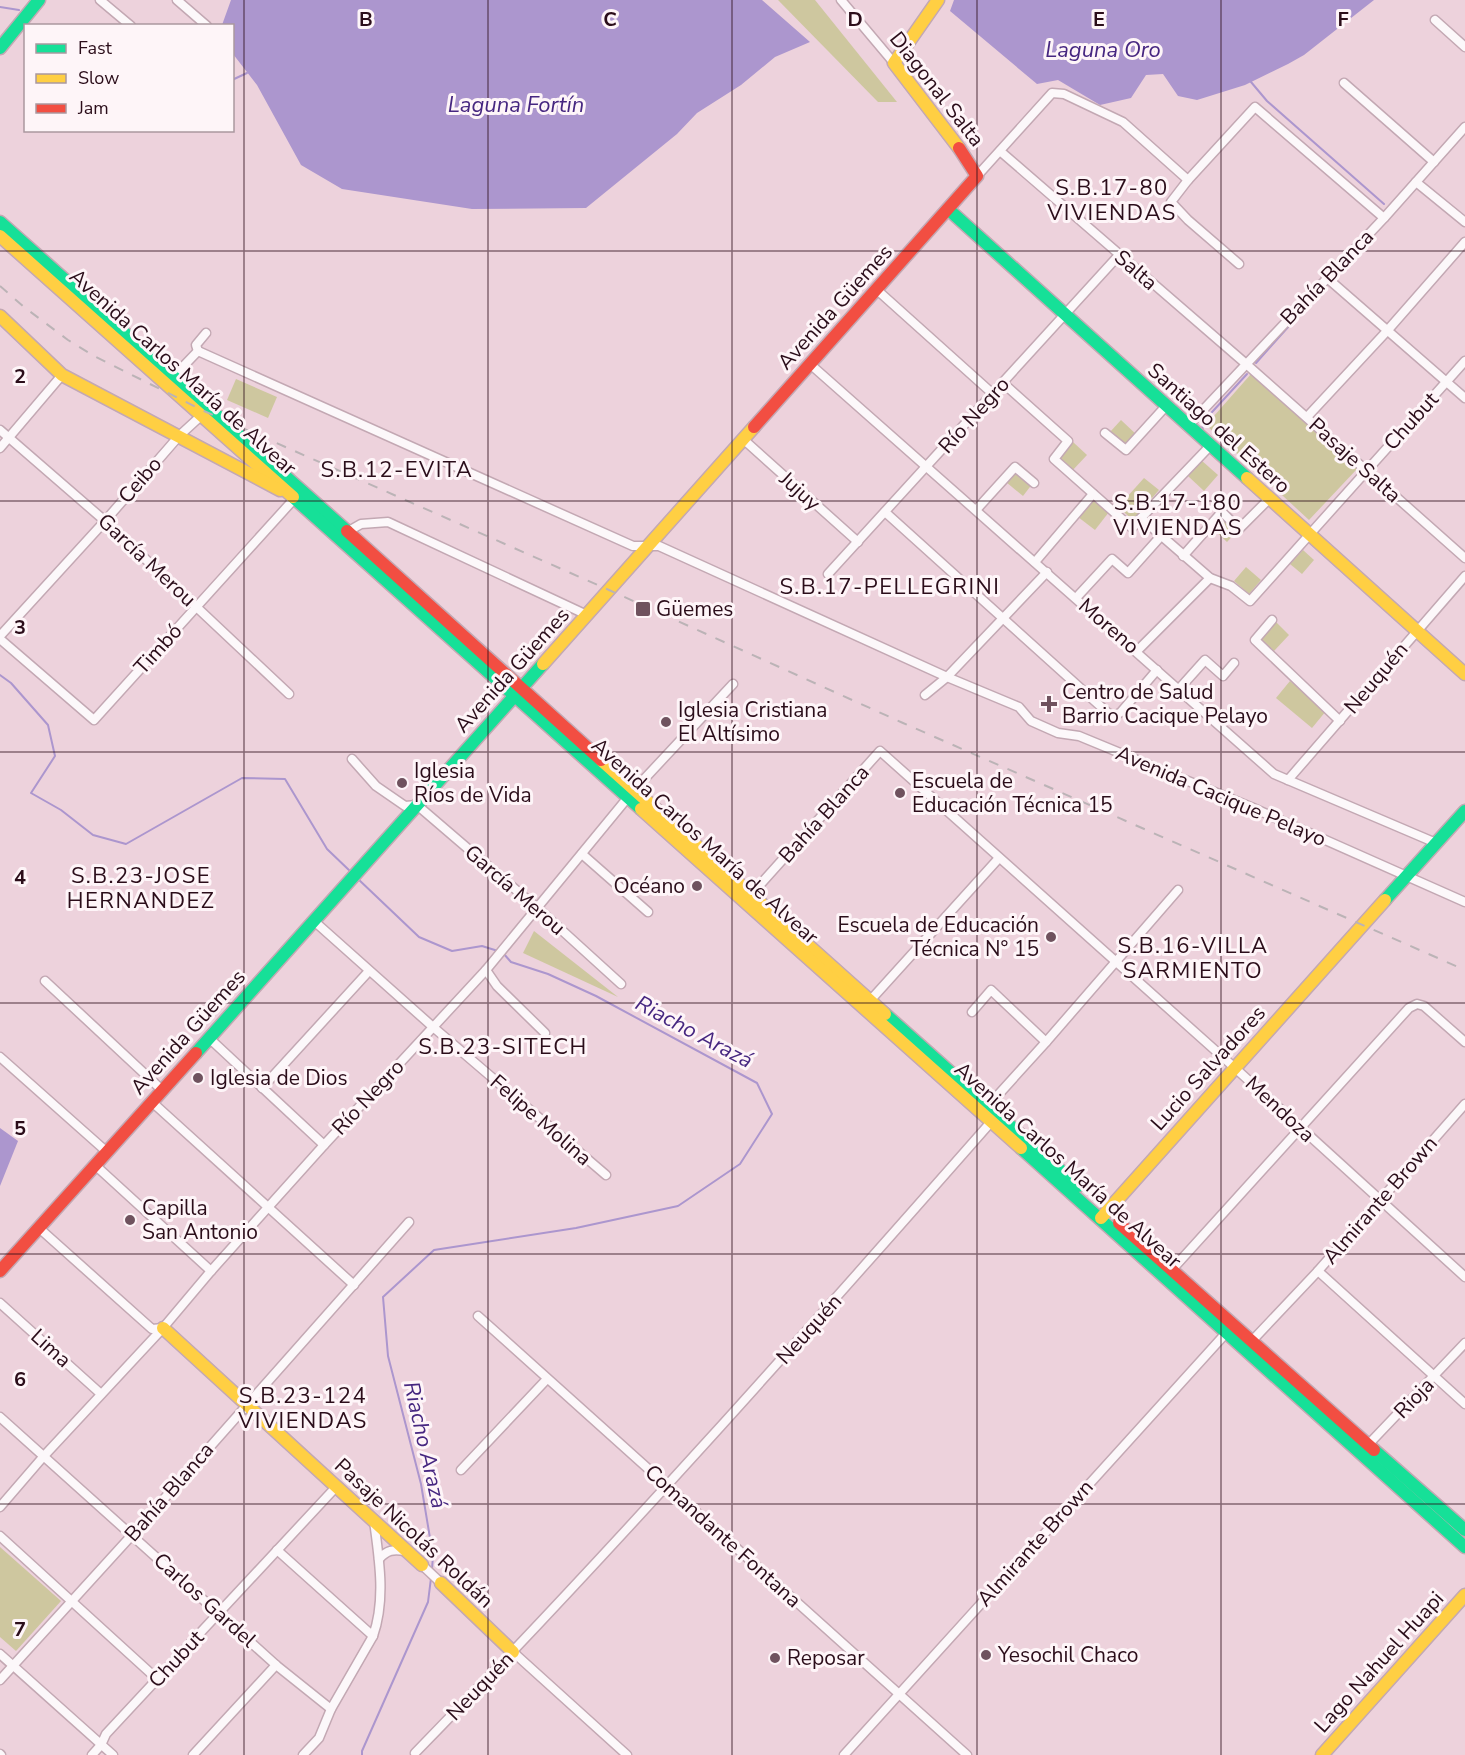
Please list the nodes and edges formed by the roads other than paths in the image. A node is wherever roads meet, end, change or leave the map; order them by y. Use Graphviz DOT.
graph roads {
  1 [pos="39,0"];
  2 [pos="100,0"];
  3 [pos="177,0"];
  4 [pos="841,0"];
  5 [pos="938,0"];
  6 [pos="1435,20"];
  7 [pos="128,24"];
  8 [pos="205,24"];
  9 [pos="1465,46"];
  10 [pos="0,48"];
  11 [pos="894,63"];
  12 [pos="1344,83"];
  13 [pos="1465,127"];
  14 [pos="1000,151"];
  15 [pos="1434,162"];
  16 [pos="977,176"];
  17 [pos="1188,180"];
  18 [pos="1416,182"];
  19 [pos="948,209"];
  20 [pos="1383,218"];
  21 [pos="0,222"];
  22 [pos="1465,222"];
  23 [pos="0,236"];
  24 [pos="1465,242"];
  25 [pos="1119,255"];
  26 [pos="1239,264"];
  27 [pos="1326,277"];
  28 [pos="876,289"];
  29 [pos="0,316"];
  30 [pos="1065,316"];
  31 [pos="1387,331"];
  32 [pos="206,333"];
  33 [pos="198,351"];
  34 [pos="1465,361"];
  35 [pos="1245,363"];
  36 [pos="810,364"];
  37 [pos="62,375"];
  38 [pos="170,380"];
  39 [pos="1447,381"];
  40 [pos="1003,382"];
  41 [pos="993,394"];
  42 [pos="1465,398"];
  43 [pos="1166,406"];
  44 [pos="205,411"];
  45 [pos="1307,417"];
  46 [pos="1188,426"];
  47 [pos="0,430"];
  48 [pos="1106,433"];
  49 [pos="178,436"];
  50 [pos="9,438"];
  51 [pos="743,439"];
  52 [pos="1210,446"];
  53 [pos="0,448"];
  54 [pos="927,466"];
  55 [pos="1366,470"];
  56 [pos="1034,483"];
  57 [pos="298,494"];
  58 [pos="1093,494"];
  59 [pos="1269,499"];
  60 [pos="976,510"];
  61 [pos="885,512"];
  62 [pos="1141,518"];
  63 [pos="105,520"];
  64 [pos="347,532"];
  65 [pos="1309,534"];
  66 [pos="1161,536"];
  67 [pos="858,542"];
  68 [pos="648,547"];
  69 [pos="1183,556"];
  70 [pos="1465,558"];
  71 [pos="1035,562"];
  72 [pos="1047,572"];
  73 [pos="828,574"];
  74 [pos="1465,576"];
  75 [pos="1210,578"];
  76 [pos="1076,598"];
  77 [pos="196,607"];
  78 [pos="587,615"];
  79 [pos="1003,619"];
  80 [pos="1272,620"];
  81 [pos="1416,630"];
  82 [pos="0,637"];
  83 [pos="1137,651"];
  84 [pos="1234,663"];
  85 [pos="1158,670"];
  86 [pos="1465,674"];
  87 [pos="947,677"];
  88 [pos="733,684"];
  89 [pos="1179,689"];
  90 [pos="519,692"];
  91 [pos="290,694"];
  92 [pos="925,695"];
  93 [pos="1340,721"];
  94 [pos="880,751"];
  95 [pos="352,759"];
  96 [pos="1288,780"];
  97 [pos="631,795"];
  98 [pos="417,805"];
  99 [pos="1465,811"];
  100 [pos="1436,843"];
  101 [pos="582,854"];
  102 [pos="999,858"];
  103 [pos="1407,876"];
  104 [pos="1178,890"];
  105 [pos="748,898"];
  106 [pos="1465,902"];
  107 [pos="536,908"];
  108 [pos="648,912"];
  109 [pos="314,921"];
  110 [pos="1116,962"];
  111 [pos="369,970"];
  112 [pos="486,970"];
  113 [pos="45,981"];
  114 [pos="621,984"];
  115 [pos="867,1004"];
  116 [pos="972,1012"];
  117 [pos="433,1027"];
  118 [pos="545,1034"];
  119 [pos="209,1038"];
  120 [pos="1046,1042"];
  121 [pos="1465,1042"];
  122 [pos="0,1057"];
  123 [pos="1235,1068"];
  124 [pos="262,1088"];
  125 [pos="162,1090"];
  126 [pos="152,1102"];
  127 [pos="1465,1104"];
  128 [pos="988,1105"];
  129 [pos="991,1122"];
  130 [pos="1300,1128"];
  131 [pos="324,1145"];
  132 [pos="107,1152"];
  133 [pos="95,1166"];
  134 [pos="606,1175"];
  135 [pos="1380,1201"];
  136 [pos="269,1208"];
  137 [pos="1104,1215"];
  138 [pos="409,1222"];
  139 [pos="39,1228"];
  140 [pos="0,1271"];
  141 [pos="211,1271"];
  142 [pos="1318,1271"];
  143 [pos="1168,1273"];
  144 [pos="1465,1277"];
  145 [pos="354,1285"];
  146 [pos="0,1303"];
  147 [pos="478,1317"];
  148 [pos="163,1328"];
  149 [pos="1227,1332"];
  150 [pos="1465,1342"];
  151 [pos="1248,1345"];
  152 [pos="1434,1377"];
  153 [pos="547,1379"];
  154 [pos="101,1394"];
  155 [pos="1465,1404"];
  156 [pos="246,1405"];
  157 [pos="0,1417"];
  158 [pos="1365,1448"];
  159 [pos="43,1457"];
  160 [pos="461,1470"];
  161 [pos="668,1485"];
  162 [pos="336,1487"];
  163 [pos="0,1507"];
  164 [pos="374,1520"];
  165 [pos="1465,1530"];
  166 [pos="132,1535"];
  167 [pos="0,1536"];
  168 [pos="1465,1547"];
  169 [pos="277,1550"];
  170 [pos="405,1551"];
  171 [pos="379,1559"];
  172 [pos="422,1565"];
  173 [pos="441,1583"];
  174 [pos="1465,1595"];
  175 [pos="70,1601"];
  176 [pos="219,1612"];
  177 [pos="373,1636"];
  178 [pos="513,1652"];
  179 [pos="0,1654"];
  180 [pos="276,1665"];
  181 [pos="13,1666"];
  182 [pos="157,1679"];
  183 [pos="0,1680"];
  184 [pos="898,1694"];
  185 [pos="331,1709"];
  186 [pos="101,1745"];
  187 [pos="415,1753"];
  188 [pos="92,1755"];
  189 [pos="113,1755"];
  190 [pos="193,1755"];
  191 [pos="303,1755"];
  192 [pos="627,1755"];
  193 [pos="844,1755"];
  194 [pos="967,1755"];
  195 [pos="1322,1755"];
  1 -- 10 [label="street"];
  2 -- 7 [label="street"];
  3 -- 8 [label="street"];
  4 -- 11 [label="street, Diagonal Salta"];
  5 -- 11 [label="street"];
  6 -- 9 [label="street"];
  11 -- 16 [label="street, Diagonal Salta"];
  12 -- 15 [label="street"];
  13 -- 15 [label="street, Bahía Blanca"];
  14 -- 16 [label="street, Avenida Güemes"];
  14 -- 17 [label="street, Avenida Güemes"];
  14 -- 25 [label="street, Salta"];
  15 -- 18 [label="street, Bahía Blanca"];
  16 -- 19 [label="street, Avenida Güemes"];
  17 -- 20 [label="street"];
  17 -- 26 [label="street"];
  18 -- 20 [label="street, Bahía Blanca"];
  18 -- 22 [label="street"];
  19 -- 28 [label="street, Avenida Güemes"];
  19 -- 30 [label="street, Santiago del Estero"];
  20 -- 27 [label="street, Bahía Blanca"];
  21 -- 38 [label="street, Avenida Carlos María de Alvear"];
  23 -- 38 [label="street, Avenida Carlos María de Alvear"];
  24 -- 31 [label="street"];
  25 -- 30 [label="street, Río Negro"];
  25 -- 35 [label="street, Salta"];
  27 -- 31 [label="street"];
  27 -- 35 [label="street, Bahía Blanca"];
  28 -- 36 [label="street, Avenida Güemes"];
  28 -- 41 [label="street"];
  29 -- 37 [label="street"];
  30 -- 40 [label="street, Río Negro"];
  30 -- 43 [label="street, Santiago del Estero"];
  31 -- 39 [label="street"];
  31 -- 45 [label="street"];
  32 -- 33 [label="street"];
  33 -- 38 [label="street"];
  33 -- 68 [label="street, Avenida Cacique Pelayo"];
  34 -- 39 [label="street, Chubut"];
  35 -- 45 [label="street, Pasaje Salta"];
  35 -- 46 [label="street, Bahía Blanca"];
  36 -- 51 [label="street, Avenida Güemes"];
  36 -- 54 [label="street, Moreno"];
  37 -- 49 [label="street"];
  37 -- 50 [label="street"];
  38 -- 44 [label="street, Avenida Carlos María de Alvear"];
  39 -- 42 [label="street"];
  39 -- 55 [label="street, Chubut"];
  40 -- 41 [label="street, Río Negro"];
  40 -- 58 [label="street"];
  41 -- 54 [label="street, Río Negro"];
  43 -- 46 [label="street, Santiago del Estero"];
  43 -- 48 [label="street"];
  44 -- 49 [label="street, Ceibo"];
  44 -- 57 [label="street, Avenida Carlos María de Alvear"];
  45 -- 55 [label="street, Pasaje Salta"];
  46 -- 52 [label="street, Santiago del Estero"];
  47 -- 50 [label="street, García Merou"];
  49 -- 57 [label="street"];
  49 -- 63 [label="street, Ceibo"];
  50 -- 53 [label="street"];
  50 -- 63 [label="street, García Merou"];
  51 -- 67 [label="street, Jujuy"];
  51 -- 68 [label="street, Avenida Güemes"];
  52 -- 59 [label="street, Santiago del Estero"];
  52 -- 62 [label="street"];
  54 -- 60 [label="street, Moreno"];
  54 -- 61 [label="street, Río Negro"];
  55 -- 65 [label="street, Chubut"];
  55 -- 70 [label="street, Pasaje Salta"];
  56 -- 60 [label="street"];
  57 -- 64 [label="street, Avenida Carlos María de Alvear"];
  57 -- 77 [label="street, Timbó"];
  57 -- 90 [label="street, Avenida Carlos María de Alvear"];
  58 -- 62 [label="street"];
  58 -- 71 [label="street"];
  59 -- 65 [label="street, Santiago del Estero"];
  59 -- 69 [label="street"];
  60 -- 71 [label="street, Moreno"];
  61 -- 67 [label="street, Río Negro"];
  61 -- 79 [label="street"];
  62 -- 66 [label="street"];
  63 -- 77 [label="street, García Merou"];
  63 -- 82 [label="street, Ceibo"];
  64 -- 78 [label="street"];
  64 -- 90 [label="street, Avenida Carlos María de Alvear"];
  65 -- 75 [label="street, Chubut"];
  65 -- 81 [label="street, Santiago del Estero"];
  66 -- 69 [label="street"];
  66 -- 76 [label="street"];
  67 -- 73 [label="street, Río Negro"];
  68 -- 78 [label="street, Avenida Güemes"];
  68 -- 87 [label="street, Avenida Cacique Pelayo"];
  69 -- 75 [label="street"];
  71 -- 72 [label="street, Moreno"];
  72 -- 76 [label="street, Moreno"];
  72 -- 79 [label="street"];
  74 -- 81 [label="street, Neuquén"];
  75 -- 83 [label="street"];
  76 -- 83 [label="street, Moreno"];
  77 -- 82 [label="street, Timbó"];
  77 -- 91 [label="street, García Merou"];
  78 -- 90 [label="street, Avenida Güemes"];
  79 -- 85 [label="street"];
  79 -- 87 [label="street"];
  80 -- 93 [label="street"];
  81 -- 86 [label="street, Santiago del Estero"];
  81 -- 93 [label="street, Neuquén"];
  83 -- 85 [label="street, Moreno"];
  84 -- 89 [label="street"];
  85 -- 89 [label="street, Moreno"];
  87 -- 92 [label="street"];
  87 -- 103 [label="street, Avenida Cacique Pelayo"];
  88 -- 97 [label="street, Río Negro"];
  89 -- 96 [label="street, Moreno"];
  90 -- 97 [label="street, Avenida Carlos María de Alvear"];
  90 -- 98 [label="street, Avenida Güemes"];
  93 -- 96 [label="street, Neuquén"];
  94 -- 102 [label="street, Mendoza"];
  94 -- 105 [label="street, Bahía Blanca"];
  95 -- 98 [label="street, García Merou"];
  96 -- 100 [label="street, Moreno"];
  97 -- 101 [label="street, Río Negro"];
  97 -- 105 [label="street, Avenida Carlos María de Alvear"];
  98 -- 107 [label="street, García Merou"];
  98 -- 109 [label="street, Avenida Güemes"];
  99 -- 100 [label="street, Lucio Salvadores"];
  100 -- 103 [label="street, Lucio Salvadores"];
  101 -- 107 [label="street, Río Negro"];
  101 -- 108 [label="street"];
  102 -- 110 [label="street, Mendoza"];
  102 -- 115 [label="street"];
  103 -- 106 [label="street, Avenida Cacique Pelayo"];
  103 -- 123 [label="street, Lucio Salvadores"];
  104 -- 110 [label="street"];
  105 -- 115 [label="street, Avenida Carlos María de Alvear"];
  107 -- 112 [label="street, Río Negro"];
  107 -- 114 [label="street, García Merou"];
  109 -- 111 [label="street, Felipe Molina"];
  109 -- 119 [label="street, Avenida Güemes"];
  110 -- 120 [label="street"];
  110 -- 123 [label="street, Mendoza"];
  111 -- 117 [label="street, Felipe Molina"];
  111 -- 124 [label="street"];
  112 -- 117 [label="street, Río Negro"];
  112 -- 118 [label="street"];
  113 -- 125 [label="street"];
  115 -- 128 [label="street, Avenida Carlos María de Alvear"];
  115 -- 129 [label="street, Avenida Carlos María de Alvear"];
  116 -- 120 [label="street"];
  117 -- 131 [label="street, Río Negro"];
  117 -- 134 [label="street, Felipe Molina"];
  119 -- 124 [label="street"];
  119 -- 125 [label="street, Avenida Güemes"];
  120 -- 128 [label="street"];
  121 -- 130 [label="street"];
  122 -- 132 [label="street"];
  123 -- 130 [label="street, Mendoza"];
  123 -- 137 [label="street, Lucio Salvadores"];
  124 -- 131 [label="street"];
  125 -- 126 [label="street, Avenida Güemes"];
  126 -- 132 [label="street, Avenida Güemes"];
  126 -- 136 [label="street"];
  127 -- 135 [label="street, Almirante Brown"];
  128 -- 129 [label="street"];
  128 -- 137 [label="street, Avenida Carlos María de Alvear"];
  129 -- 137 [label="street, Avenida Carlos María de Alvear"];
  129 -- 161 [label="street, Neuquén"];
  130 -- 135 [label="street, Mendoza"];
  130 -- 143 [label="street"];
  131 -- 136 [label="street, Río Negro"];
  132 -- 133 [label="street, Avenida Güemes"];
  133 -- 139 [label="street, Avenida Güemes"];
  133 -- 141 [label="street"];
  135 -- 142 [label="street, Almirante Brown"];
  135 -- 144 [label="street, Mendoza"];
  136 -- 141 [label="street, Río Negro"];
  136 -- 145 [label="street"];
  137 -- 143 [label="street, Avenida Carlos María de Alvear"];
  138 -- 145 [label="street, Bahía Blanca"];
  139 -- 140 [label="street, Avenida Güemes"];
  139 -- 148 [label="street, Pasaje Nicolás Roldán"];
  141 -- 148 [label="street, Río Negro"];
  142 -- 151 [label="street, Almirante Brown"];
  142 -- 152 [label="street"];
  143 -- 149 [label="street, Avenida Carlos María de Alvear"];
  143 -- 151 [label="street, Avenida Carlos María de Alvear"];
  145 -- 156 [label="street, Bahía Blanca"];
  146 -- 154 [label="street, Lima"];
  147 -- 153 [label="street, Comandante Fontana"];
  148 -- 154 [label="street, Río Negro"];
  148 -- 156 [label="street, Pasaje Nicolás Roldán"];
  149 -- 151 [label="street, Avenida Carlos María de Alvear"];
  149 -- 184 [label="street, Almirante Brown"];
  150 -- 152 [label="street, Rioja"];
  151 -- 158 [label="street, Avenida Carlos María de Alvear"];
  152 -- 155 [label="street"];
  152 -- 158 [label="street, Rioja"];
  153 -- 160 [label="street"];
  153 -- 161 [label="street, Comandante Fontana"];
  154 -- 159 [label="street, Río Negro"];
  156 -- 162 [label="street, Pasaje Nicolás Roldán"];
  156 -- 166 [label="street, Bahía Blanca"];
  157 -- 159 [label="street, Carlos Gardel"];
  158 -- 165 [label="street, Avenida Carlos María de Alvear"];
  158 -- 168 [label="street, Avenida Carlos María de Alvear"];
  159 -- 163 [label="street, Río Negro"];
  159 -- 166 [label="street, Carlos Gardel"];
  161 -- 178 [label="street, Neuquén"];
  161 -- 184 [label="street, Comandante Fontana"];
  162 -- 164 [label="street, Pasaje Nicolás Roldán"];
  162 -- 169 [label="street, Chubut"];
  164 -- 170 [label="street, Pasaje Nicolás Roldán"];
  164 -- 171 [label="street"];
  166 -- 175 [label="street, Bahía Blanca"];
  166 -- 176 [label="street, Carlos Gardel"];
  167 -- 175 [label="street"];
  169 -- 176 [label="street, Chubut"];
  169 -- 177 [label="street"];
  170 -- 171 [label="street"];
  170 -- 172 [label="street, Pasaje Nicolás Roldán"];
  171 -- 177 [label="street"];
  172 -- 173 [label="street, Pasaje Nicolás Roldán"];
  173 -- 178 [label="street, Pasaje Nicolás Roldán"];
  174 -- 195 [label="street, Lago Nahuel Huapi"];
  175 -- 181 [label="street, Bahía Blanca"];
  175 -- 182 [label="street"];
  176 -- 180 [label="street, Carlos Gardel"];
  176 -- 182 [label="street, Chubut"];
  177 -- 185 [label="street"];
  178 -- 187 [label="street, Neuquén"];
  178 -- 192 [label="street, Pasaje Nicolás Roldán"];
  179 -- 181 [label="street"];
  180 -- 185 [label="street, Carlos Gardel"];
  180 -- 190 [label="street"];
  181 -- 183 [label="street, Bahía Blanca"];
  181 -- 186 [label="street"];
  182 -- 186 [label="street, Chubut"];
  184 -- 193 [label="street, Almirante Brown"];
  184 -- 194 [label="street, Comandante Fontana"];
  185 -- 191 [label="street"];
  186 -- 188 [label="street, Chubut"];
  186 -- 189 [label="street"];
}
